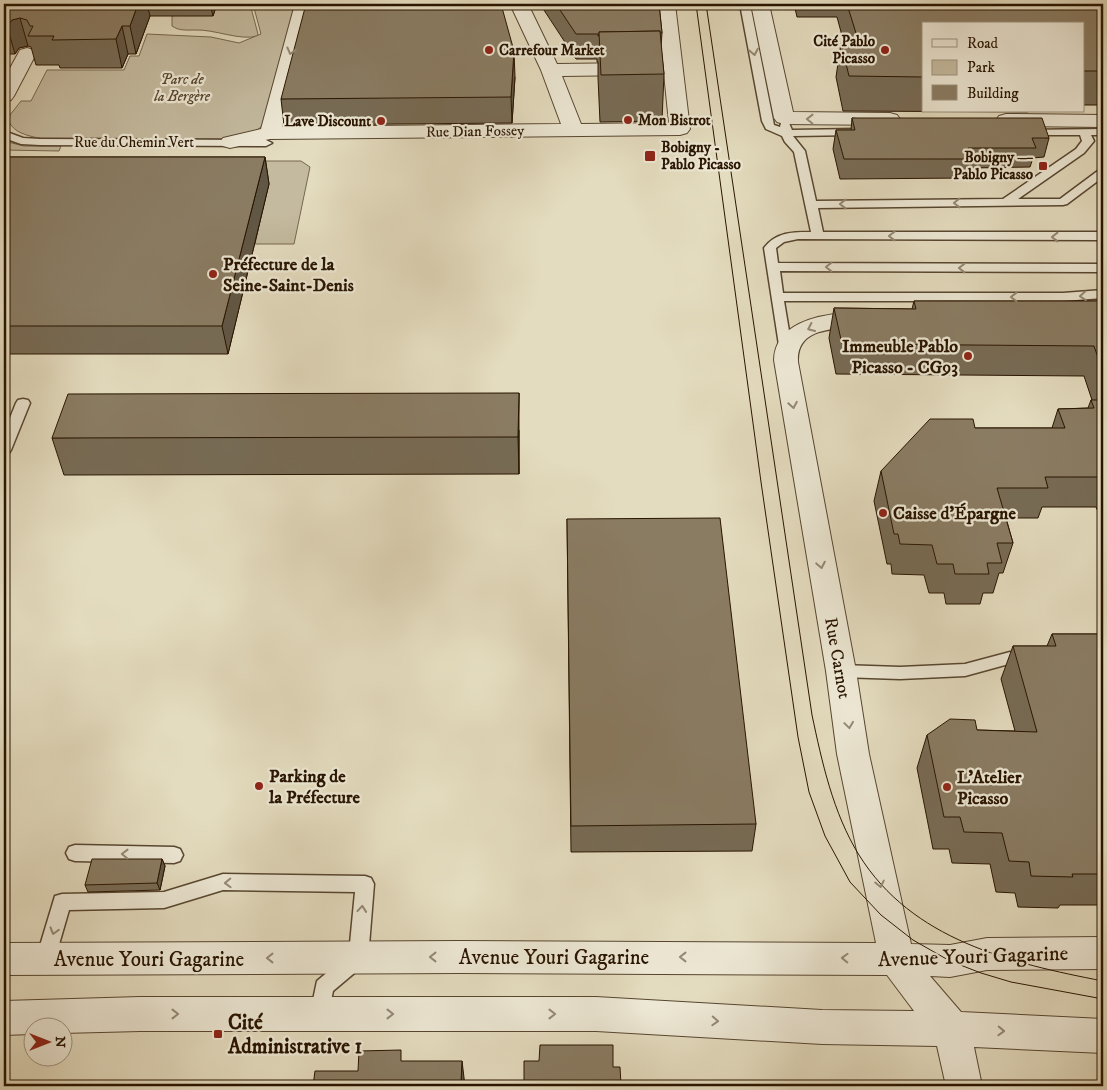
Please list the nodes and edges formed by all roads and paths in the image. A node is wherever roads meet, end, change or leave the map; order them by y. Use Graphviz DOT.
graph roads {
  1 [pos="304,4"];
  2 [pos="520,4"];
  3 [pos="666,4"];
  4 [pos="745,4"];
  5 [pos="760,4"];
  6 [pos="26,54"];
  7 [pos="672,69"];
  8 [pos="550,70"];
  9 [pos="4,96"];
  10 [pos="910,119"];
  11 [pos="988,120"];
  12 [pos="1103,121"];
  13 [pos="785,126"];
  14 [pos="573,130"];
  15 [pos="872,132"];
  16 [pos="1017,132"];
  17 [pos="1084,132"];
  18 [pos="1103,132"];
  19 [pos="4,134"];
  20 [pos="268,138"];
  21 [pos="1103,138"];
  22 [pos="230,142"];
  23 [pos="1103,172"];
  24 [pos="1006,203"];
  25 [pos="811,205"];
  26 [pos="818,236"];
  27 [pos="1103,236"];
  28 [pos="773,268"];
  29 [pos="1103,268"];
  30 [pos="1103,294"];
  31 [pos="778,297"];
  32 [pos="890,320"];
  33 [pos="786,357"];
  34 [pos="22,403"];
  35 [pos="4,450"];
  36 [pos="1010,658"];
  37 [pos="841,671"];
  38 [pos="75,853"];
  39 [pos="174,855"];
  40 [pos="1103,953"];
  41 [pos="358,958"];
  42 [pos="4,959"];
  43 [pos="46,959"];
  44 [pos="897,961"];
  45 [pos="140,1014"];
  46 [pos="320,1014"];
  47 [pos="4,1018"];
  48 [pos="4,1028"];
  49 [pos="952,1029"];
  50 [pos="1103,1036"];
  51 [pos="964,1086"];
  1 -- 20 [label="street, one-way"];
  2 -- 8 [label="street"];
  3 -- 7 [label="street"];
  4 -- 13 [label="lane, one-way"];
  5 -- 13 [label="street"];
  6 -- 9 [label="street"];
  7 -- 8 [label="street"];
  7 -- 14 [label="street, Rue Dian Fossey"];
  8 -- 14 [label="street"];
  10 -- 13 [label="street, one-way"];
  11 -- 12 [label="street"];
  13 -- 15 [label="lane"];
  13 -- 25 [label="lane"];
  14 -- 20 [label="street, Rue Dian Fossey"];
  16 -- 17 [label="lane"];
  17 -- 18 [label="lane"];
  17 -- 21 [label="lane"];
  17 -- 24 [label="lane"];
  19 -- 22 [label="lane, Rue du Chemin Vert"];
  20 -- 22 [label="street, Rue Dian Fossey"];
  23 -- 24 [label="lane"];
  24 -- 25 [label="lane, one-way"];
  25 -- 26 [label="lane"];
  27 -- 26 [label="lane, Rue Carnot, one-way"];
  26 -- 28 [label="lane, Rue Carnot"];
  29 -- 28 [label="lane, one-way"];
  28 -- 31 [label="lane, Rue Carnot"];
  30 -- 31 [label="lane, one-way"];
  31 -- 33 [label="lane, Rue Carnot"];
  32 -- 33 [label="street, one-way"];
  33 -- 37 [label="street, Rue Carnot, one-way"];
  34 -- 35 [label="lane"];
  36 -- 37 [label="lane"];
  37 -- 44 [label="street, Rue Carnot, one-way"];
  39 -- 38 [label="lane, one-way"];
  40 -- 44 [label="street, Avenue Youri Gagarine"];
  41 -- 43 [label="street, Avenue Youri Gagarine, one-way"];
  41 -- 43 [label="lane, one-way"];
  44 -- 41 [label="street, Avenue Youri Gagarine, one-way"];
  41 -- 46 [label="lane"];
  42 -- 43 [label="street, Avenue Youri Gagarine"];
  44 -- 49 [label="street, Rue Carnot"];
  45 -- 46 [label="street, one-way"];
  45 -- 47 [label="street"];
  45 -- 48 [label="street"];
  46 -- 49 [label="street, one-way"];
  49 -- 50 [label="street, one-way"];
  49 -- 51 [label="street"];
}
